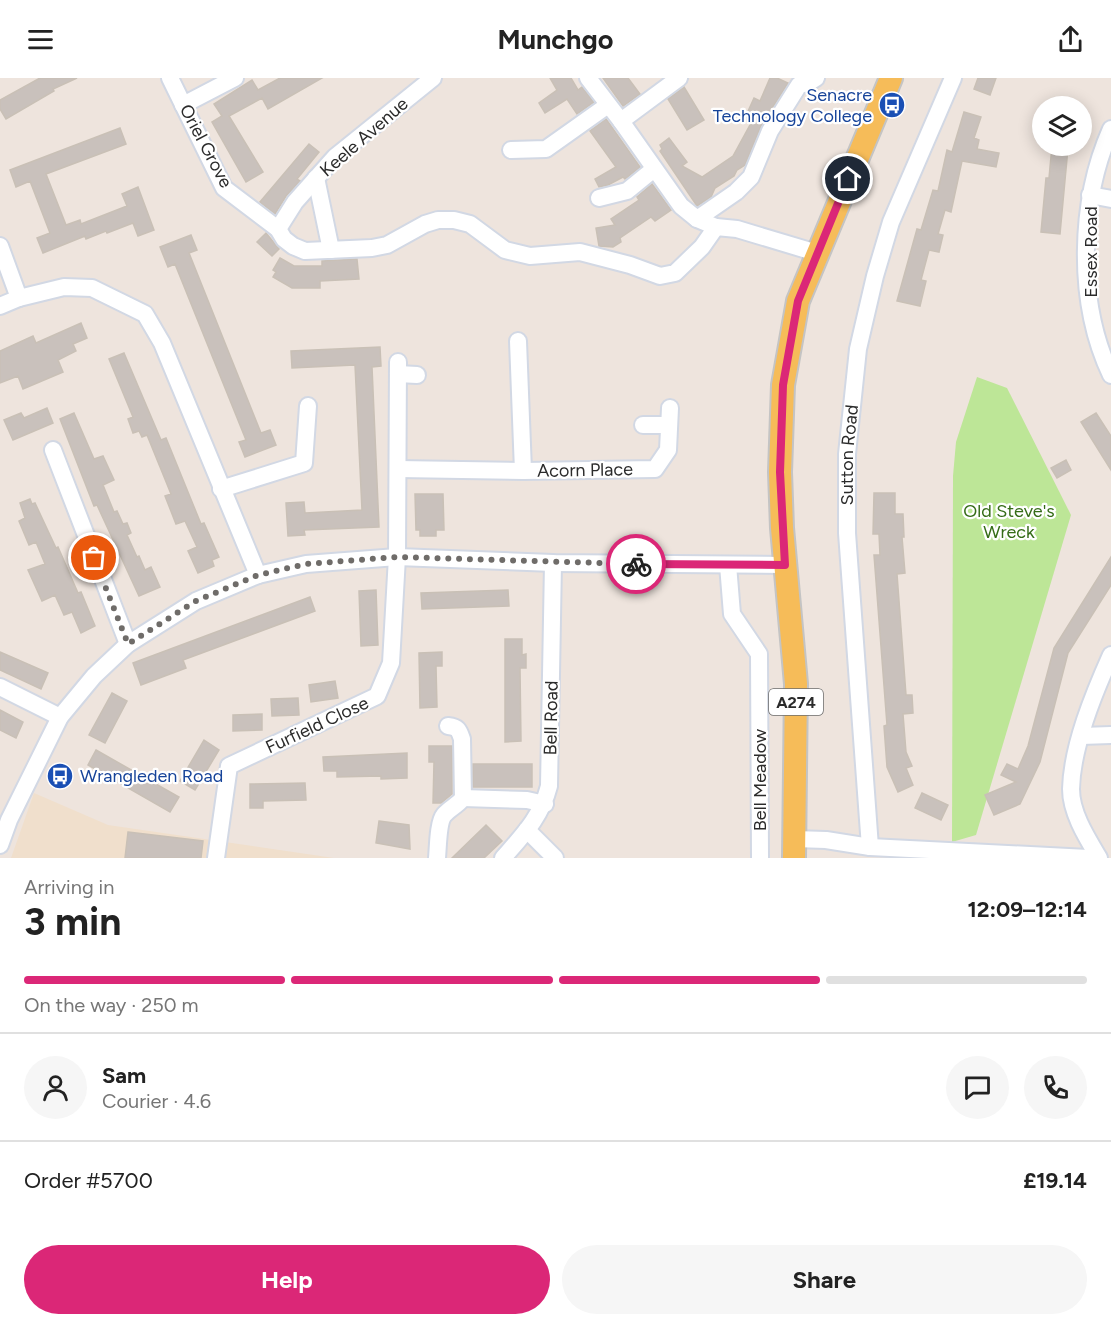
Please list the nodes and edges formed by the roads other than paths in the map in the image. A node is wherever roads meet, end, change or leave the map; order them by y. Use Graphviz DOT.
graph roads {
  1 [pos="235,78"];
  2 [pos="588,78"];
  3 [pos="679,78"];
  4 [pos="816,78"];
  5 [pos="891,78"];
  6 [pos="953,78"];
  7 [pos="172,79"];
  8 [pos="424,81"];
  9 [pos="792,82"];
  10 [pos="183,105"];
  11 [pos="608,105"];
  12 [pos="621,121"];
  13 [pos="1111,129"];
  14 [pos="511,150"];
  15 [pos="654,169"];
  16 [pos="316,178"];
  17 [pos="1090,195"];
  18 [pos="599,198"];
  19 [pos="1111,199"];
  20 [pos="697,219"];
  21 [pos="716,227"];
  22 [pos="278,229"];
  23 [pos="0,246"];
  24 [pos="331,250"];
  25 [pos="817,254"];
  26 [pos="18,298"];
  27 [pos="0,306"];
  28 [pos="518,341"];
  29 [pos="417,375"];
  30 [pos="1111,375"];
  31 [pos="308,405"];
  32 [pos="643,424"];
  33 [pos="53,450"];
  34 [pos="398,469"];
  35 [pos="523,471"];
  36 [pos="221,489"];
  37 [pos="397,557"];
  38 [pos="553,562"];
  39 [pos="785,565"];
  40 [pos="729,566"];
  41 [pos="258,575"];
  42 [pos="128,644"];
  43 [pos="1111,655"];
  44 [pos="0,687"];
  45 [pos="60,717"];
  46 [pos="448,726"];
  47 [pos="1081,735"];
  48 [pos="1111,735"];
  49 [pos="463,790"];
  50 [pos="545,804"];
  51 [pos="4,819"];
  52 [pos="527,830"];
  53 [pos="0,845"];
  54 [pos="870,847"];
  55 [pos="794,848"];
  56 [pos="217,850"];
  57 [pos="437,858"];
  58 [pos="503,858"];
  59 [pos="555,858"];
  60 [pos="760,858"];
  61 [pos="1088,858"];
  62 [pos="1099,858"];
  1 -- 10 [label="street"];
  2 -- 11 [label="street"];
  3 -- 12 [label="street"];
  4 -- 9 [label="street"];
  5 -- 25 [label="main road, A274"];
  6 -- 54 [label="street, Sutton Road"];
  7 -- 10 [label="street, Oriel Grove"];
  8 -- 16 [label="street, Keele Avenue"];
  9 -- 20 [label="street"];
  10 -- 22 [label="street, Oriel Grove"];
  11 -- 12 [label="street"];
  11 -- 14 [label="street"];
  12 -- 15 [label="street"];
  13 -- 17 [label="street, Essex Road"];
  15 -- 18 [label="street"];
  15 -- 20 [label="street"];
  16 -- 22 [label="street, Keele Avenue"];
  16 -- 24 [label="street"];
  17 -- 19 [label="street"];
  17 -- 30 [label="street, Essex Road"];
  20 -- 21 [label="street"];
  21 -- 24 [label="street, Oriel Grove"];
  21 -- 25 [label="street"];
  22 -- 24 [label="street, Oriel Grove"];
  23 -- 26 [label="street"];
  25 -- 39 [label="main road, A274"];
  26 -- 27 [label="street"];
  26 -- 36 [label="street"];
  28 -- 35 [label="street, Acorn Place"];
  29 -- 34 [label="street"];
  31 -- 36 [label="street"];
  32 -- 35 [label="street, Acorn Place"];
  33 -- 42 [label="street"];
  34 -- 35 [label="street, Acorn Place"];
  34 -- 37 [label="street"];
  36 -- 41 [label="street"];
  37 -- 38 [label="street"];
  37 -- 41 [label="street"];
  37 -- 56 [label="street, Furfield Close"];
  38 -- 40 [label="street"];
  38 -- 50 [label="street, Bell Road"];
  39 -- 40 [label="street"];
  39 -- 55 [label="main road, A274"];
  40 -- 60 [label="street, Bell Meadow"];
  41 -- 42 [label="street"];
  42 -- 45 [label="street"];
  43 -- 47 [label="street"];
  44 -- 45 [label="street"];
  45 -- 51 [label="street"];
  46 -- 49 [label="street"];
  47 -- 48 [label="street"];
  47 -- 62 [label="street"];
  49 -- 50 [label="street"];
  49 -- 57 [label="street"];
  50 -- 52 [label="street, Bell Road"];
  51 -- 53 [label="street"];
  52 -- 58 [label="street, Bell Road"];
  52 -- 59 [label="street"];
  54 -- 55 [label="street"];
  54 -- 61 [label="street"];
}
